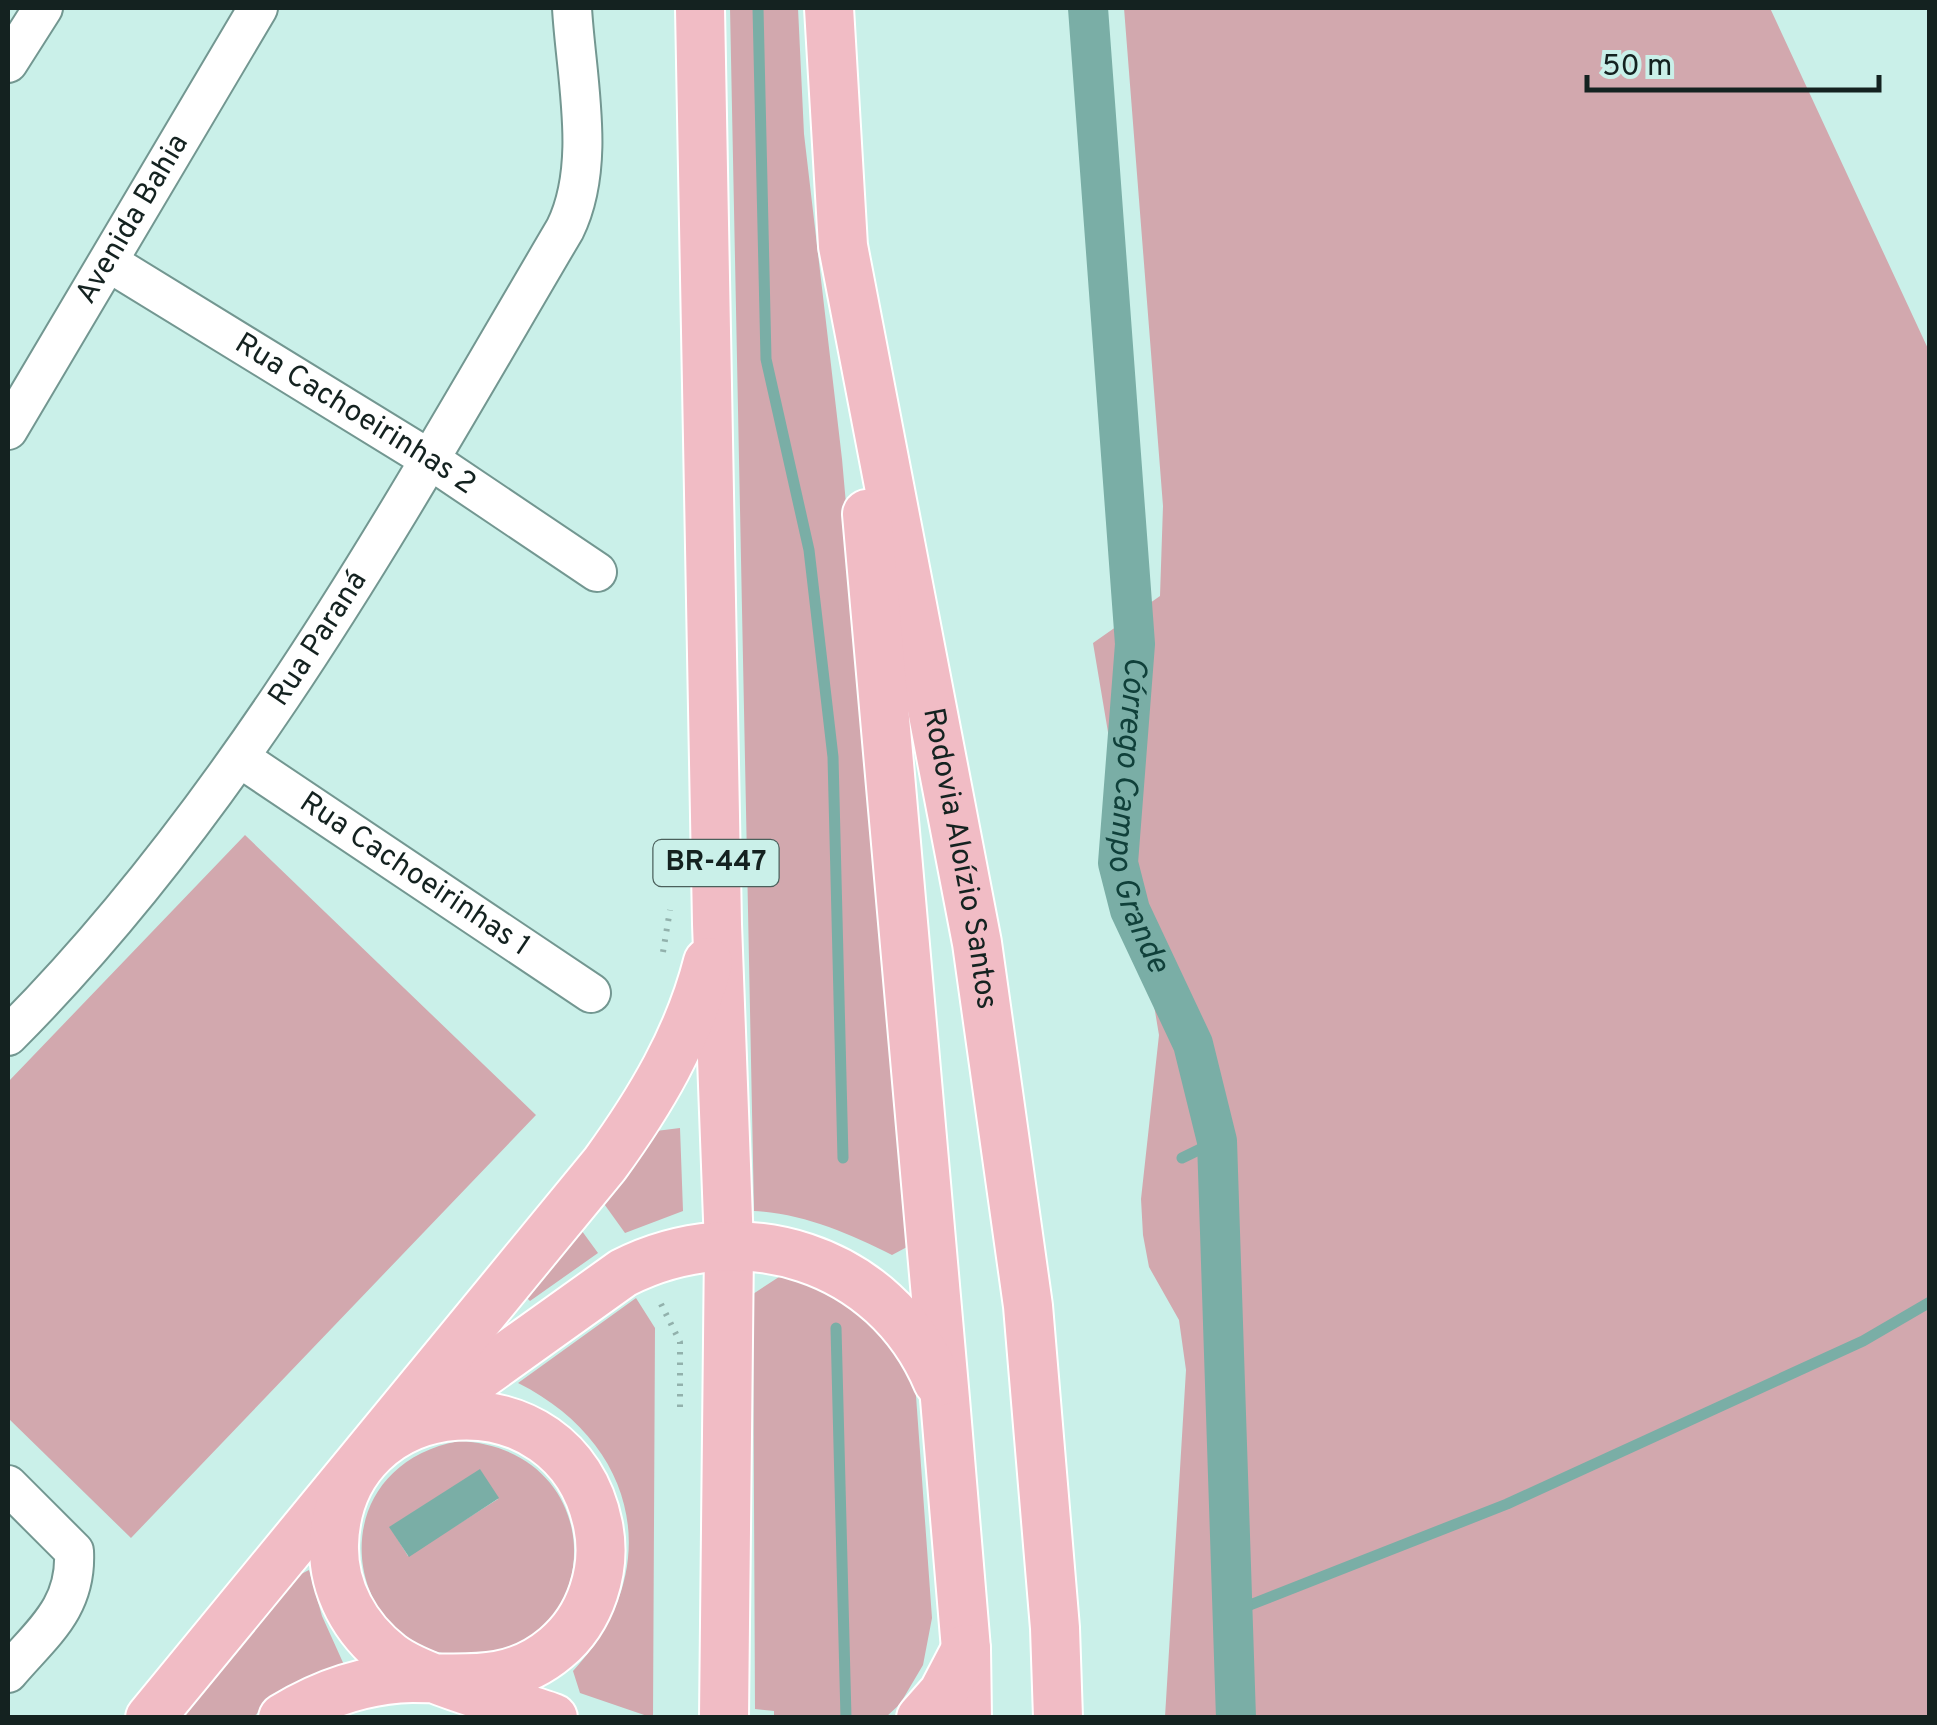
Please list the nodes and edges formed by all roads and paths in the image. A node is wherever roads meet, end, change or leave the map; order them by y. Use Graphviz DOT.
graph roads {
  1 [pos="43,8"];
  2 [pos="258,8"];
  3 [pos="572,8"];
  4 [pos="700,8"];
  5 [pos="830,8"];
  6 [pos="8,63"];
  7 [pos="843,246"];
  8 [pos="110,263"];
  9 [pos="8,430"];
  10 [pos="429,459"];
  11 [pos="597,572"];
  12 [pos="240,758"];
  13 [pos="672,898"];
  14 [pos="718,924"];
  15 [pos="661,958"];
  16 [pos="591,992"];
  17 [pos="8,1036"];
  18 [pos="729,1246"];
  19 [pos="633,1268"];
  20 [pos="945,1399"];
  21 [pos="680,1421"];
  22 [pos="382,1445"];
  23 [pos="8,1484"];
  24 [pos="966,1650"];
  25 [pos="8,1672"];
  26 [pos="449,1680"];
  27 [pos="150,1718"];
  28 [pos="283,1718"];
  29 [pos="505,1718"];
  30 [pos="552,1718"];
  31 [pos="724,1718"];
  32 [pos="922,1718"];
  33 [pos="967,1718"];
  34 [pos="1058,1718"];
  1 -- 6 [label="street"];
  2 -- 8 [label="street, Avenida Bahia"];
  3 -- 10 [label="street, Rua Paraná"];
  4 -- 14 [label="main road, BR-447"];
  5 -- 7 [label="main road, Rodovia Aloízio Santos"];
  7 -- 20 [label="main road"];
  7 -- 34 [label="main road, Rodovia Aloízio Santos"];
  8 -- 9 [label="street, Avenida Bahia"];
  8 -- 10 [label="street, Rua Cachoeirinhas 2"];
  10 -- 11 [label="street, Rua Cachoeirinhas 2"];
  10 -- 12 [label="street, Rua Paraná"];
  12 -- 16 [label="street, Rua Cachoeirinhas 1"];
  12 -- 17 [label="street, Rua Paraná"];
  13 -- 15 [label="path"];
  14 -- 18 [label="main road, BR-447"];
  14 -- 22 [label="main road"];
  18 -- 19 [label="main road"];
  18 -- 20 [label="main road"];
  18 -- 31 [label="main road, BR-447"];
  19 -- 21 [label="path"];
  19 -- 22 [label="main road"];
  20 -- 24 [label="main road"];
  22 -- 26 [label="main road"];
  22 -- 26 [label="main road"];
  22 -- 27 [label="main road"];
  23 -- 25 [label="street"];
  24 -- 32 [label="main road"];
  24 -- 33 [label="main road"];
  26 -- 28 [label="main road"];
  26 -- 29 [label="main road"];
  26 -- 30 [label="main road"];
}
